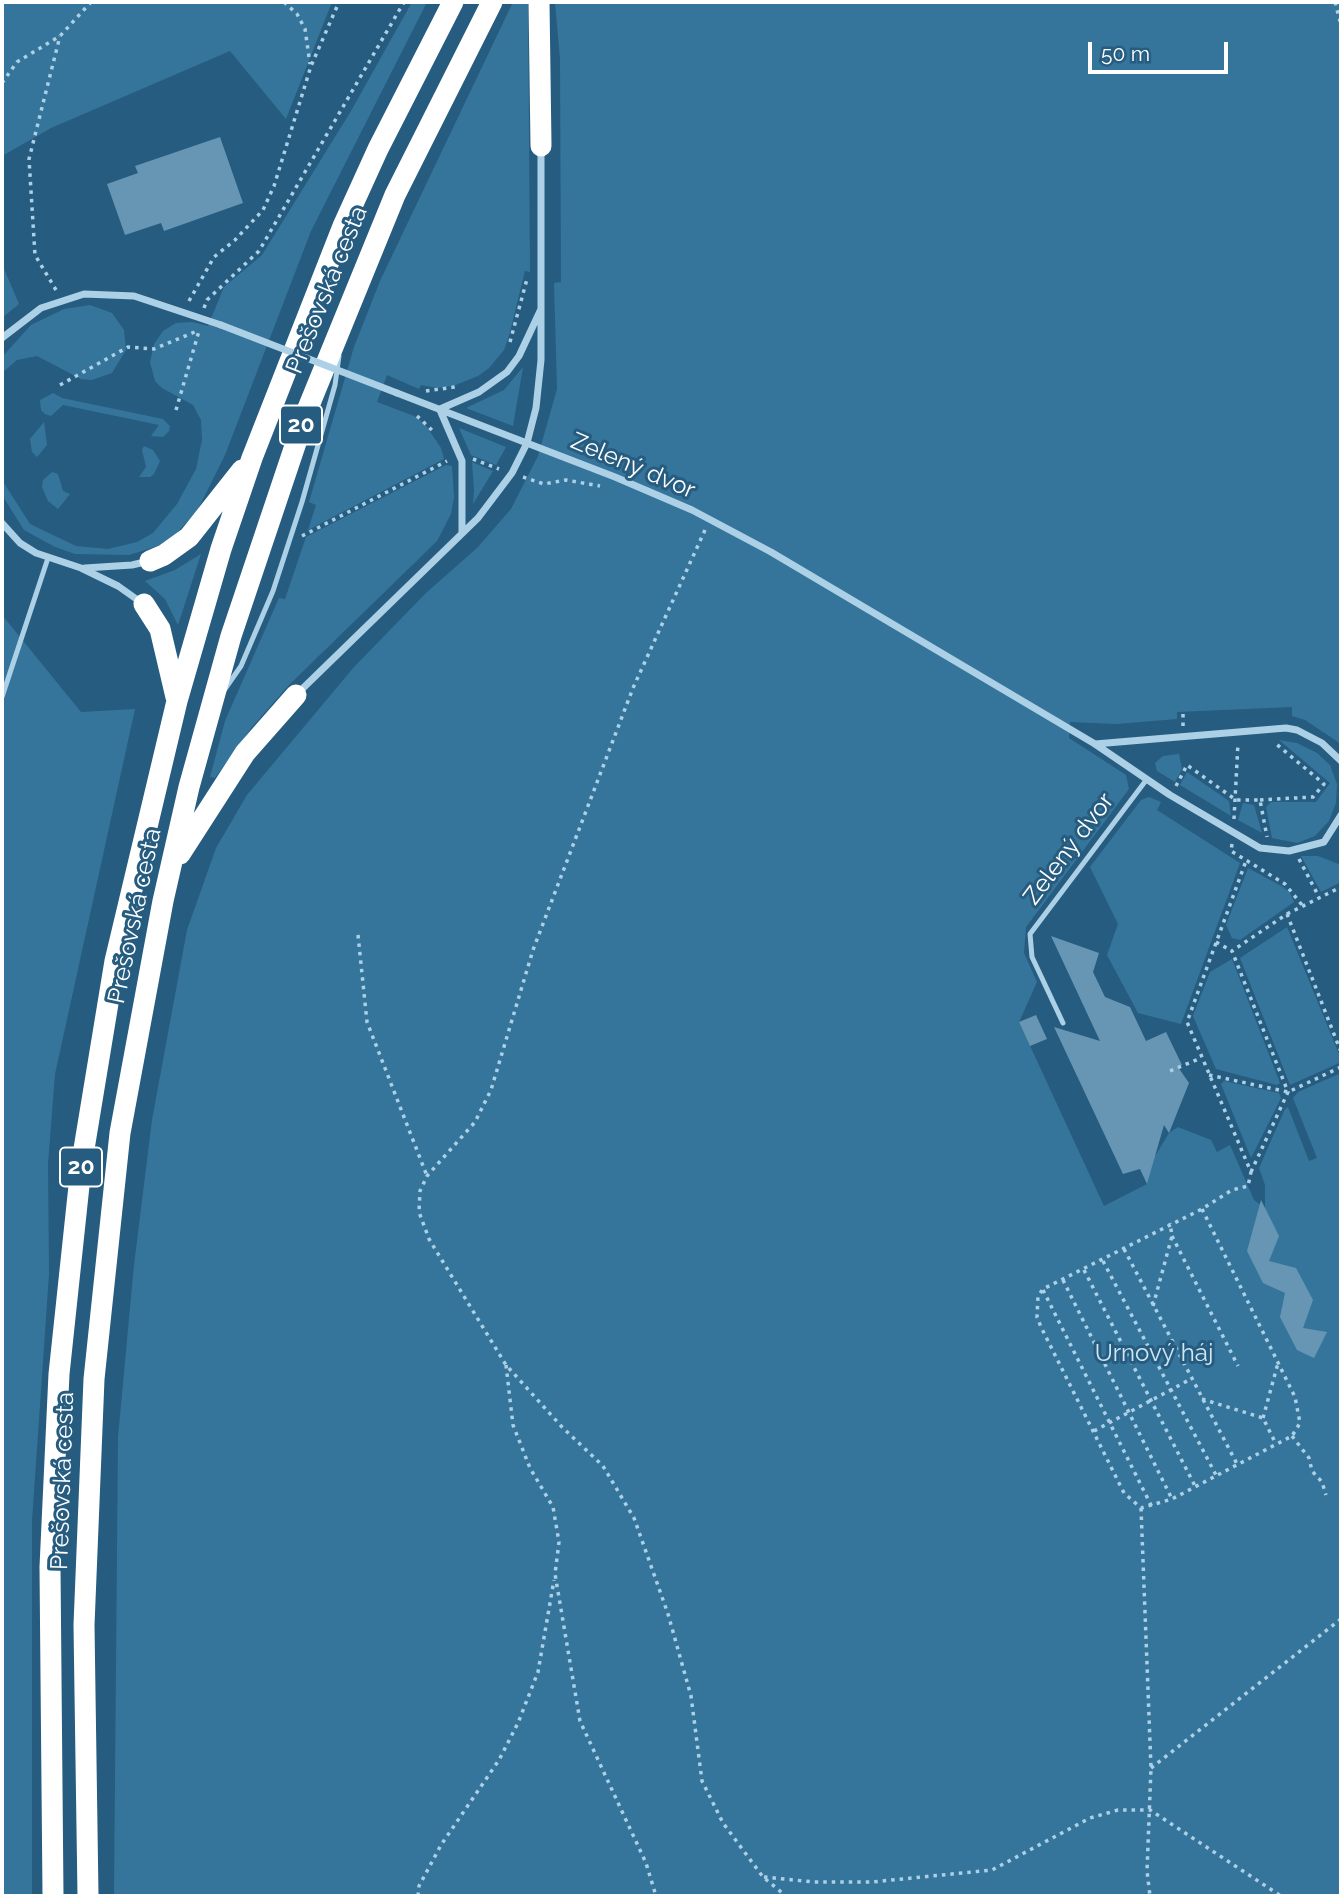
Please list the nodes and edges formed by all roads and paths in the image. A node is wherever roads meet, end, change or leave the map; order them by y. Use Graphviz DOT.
graph roads {
  1 [pos="91,2"];
  2 [pos="284,2"];
  3 [pos="339,2"];
  4 [pos="404,2"];
  5 [pos="453,2"];
  6 [pos="492,2"];
  7 [pos="539,2"];
  8 [pos="1335,2"];
  9 [pos="1341,24"];
  10 [pos="60,36"];
  11 [pos="311,66"];
  12 [pos="2,83"];
  13 [pos="541,146"];
  14 [pos="543,280"];
  15 [pos="61,299"];
  16 [pos="543,303"];
  17 [pos="184,311"];
  18 [pos="201,317"];
  19 [pos="199,330"];
  20 [pos="208,334"];
  21 [pos="2,338"];
  22 [pos="506,352"];
  23 [pos="60,385"];
  24 [pos="462,385"];
  25 [pos="422,402"];
  26 [pos="440,409"];
  27 [pos="176,410"];
  28 [pos="439,438"];
  29 [pos="527,443"];
  30 [pos="445,450"];
  31 [pos="253,458"];
  32 [pos="461,460"];
  33 [pos="447,462"];
  34 [pos="512,473"];
  35 [pos="607,488"];
  36 [pos="707,518"];
  37 [pos="2,523"];
  38 [pos="695,526"];
  39 [pos="705,530"];
  40 [pos="462,534"];
  41 [pos="302,536"];
  42 [pos="48,558"];
  43 [pos="150,561"];
  44 [pos="81,568"];
  45 [pos="144,604"];
  46 [pos="296,695"];
  47 [pos="2,697"];
  48 [pos="177,701"];
  49 [pos="1272,728"];
  50 [pos="1239,730"];
  51 [pos="1095,744"];
  52 [pos="1341,760"];
  53 [pos="1147,779"];
  54 [pos="1170,795"];
  55 [pos="1236,800"];
  56 [pos="1260,800"];
  57 [pos="1341,815"];
  58 [pos="1232,833"];
  59 [pos="1294,850"];
  60 [pos="1274,852"];
  61 [pos="1246,861"];
  62 [pos="170,870"];
  63 [pos="1341,887"];
  64 [pos="1319,897"];
  65 [pos="1301,905"];
  66 [pos="1287,914"];
  67 [pos="358,935"];
  68 [pos="1216,942"];
  69 [pos="1232,951"];
  70 [pos="1063,1023"];
  71 [pos="1341,1052"];
  72 [pos="1202,1058"];
  73 [pos="1341,1068"];
  74 [pos="1170,1071"];
  75 [pos="1209,1075"];
  76 [pos="1288,1092"];
  77 [pos="1251,1172"];
  78 [pos="427,1176"];
  79 [pos="1202,1209"];
  80 [pos="1170,1223"];
  81 [pos="1172,1236"];
  82 [pos="1124,1249"];
  83 [pos="1103,1260"];
  84 [pos="1084,1270"];
  85 [pos="1063,1280"];
  86 [pos="1043,1289"];
  87 [pos="1153,1308"];
  88 [pos="1278,1363"];
  89 [pos="506,1364"];
  90 [pos="1238,1366"];
  91 [pos="1191,1379"];
  92 [pos="1170,1390"];
  93 [pos="1202,1399"];
  94 [pos="1151,1401"];
  95 [pos="1130,1412"];
  96 [pos="1263,1418"];
  97 [pos="1110,1423"];
  98 [pos="1094,1432"];
  99 [pos="1292,1436"];
  100 [pos="1276,1444"];
  101 [pos="1237,1464"];
  102 [pos="1216,1475"];
  103 [pos="1195,1486"];
  104 [pos="1326,1495"];
  105 [pos="1172,1499"];
  106 [pos="1152,1507"];
  107 [pos="1142,1508"];
  108 [pos="555,1574"];
  109 [pos="1341,1619"];
  110 [pos="1151,1768"];
  111 [pos="1150,1810"];
  112 [pos="763,1877"];
  113 [pos="53,1896"];
  114 [pos="89,1896"];
  115 [pos="418,1896"];
  116 [pos="656,1896"];
  117 [pos="786,1896"];
  118 [pos="1150,1896"];
  119 [pos="1281,1896"];
  1 -- 10 [label="path"];
  2 -- 11 [label="path"];
  3 -- 11 [label="path"];
  4 -- 18 [label="path"];
  5 -- 31 [label="highway, Prešovská cesta / 20"];
  6 -- 62 [label="highway, Prešovská cesta / 20"];
  7 -- 13 [label="highway"];
  8 -- 9 [label="path"];
  10 -- 12 [label="path"];
  10 -- 15 [label="path"];
  11 -- 17 [label="path"];
  13 -- 14 [label="street"];
  14 -- 16 [label="street"];
  14 -- 22 [label="path"];
  15 -- 17 [label="street, Zelený dvor"];
  15 -- 21 [label="street"];
  16 -- 26 [label="street"];
  16 -- 29 [label="street"];
  17 -- 18 [label="street, Zelený dvor"];
  18 -- 25 [label="street, Zelený dvor, bridge"];
  19 -- 20 [label="path"];
  19 -- 23 [label="path"];
  19 -- 27 [label="path"];
  24 -- 25 [label="path"];
  25 -- 26 [label="street, Zelený dvor"];
  25 -- 28 [label="path"];
  26 -- 29 [label="street, Zelený dvor"];
  26 -- 32 [label="street"];
  29 -- 34 [label="street"];
  29 -- 36 [label="street, Zelený dvor"];
  30 -- 33 [label="path"];
  31 -- 43 [label="highway"];
  31 -- 48 [label="highway, Prešovská cesta / 20"];
  32 -- 33 [label="path"];
  32 -- 34 [label="path"];
  32 -- 40 [label="street"];
  33 -- 41 [label="path"];
  34 -- 35 [label="path"];
  34 -- 40 [label="street"];
  36 -- 39 [label="path"];
  36 -- 51 [label="street, Zelený dvor"];
  37 -- 42 [label="street"];
  38 -- 39 [label="path"];
  39 -- 78 [label="path"];
  40 -- 46 [label="street"];
  42 -- 44 [label="street"];
  42 -- 47 [label="lane"];
  43 -- 44 [label="street"];
  44 -- 45 [label="street"];
  45 -- 48 [label="highway"];
  46 -- 62 [label="highway"];
  48 -- 113 [label="highway, Prešovská cesta / 20"];
  49 -- 50 [label="street"];
  49 -- 52 [label="street"];
  49 -- 56 [label="path"];
  50 -- 51 [label="street"];
  50 -- 55 [label="path"];
  51 -- 53 [label="street, Zelený dvor"];
  53 -- 54 [label="street, Zelený dvor"];
  53 -- 70 [label="lane, Zelený dvor"];
  54 -- 55 [label="path"];
  54 -- 58 [label="street, Zelený dvor"];
  55 -- 56 [label="path"];
  55 -- 58 [label="path"];
  56 -- 60 [label="path"];
  57 -- 59 [label="street"];
  58 -- 60 [label="street, Zelený dvor"];
  58 -- 61 [label="path"];
  59 -- 60 [label="street"];
  59 -- 64 [label="path"];
  61 -- 65 [label="path"];
  61 -- 68 [label="path"];
  62 -- 114 [label="highway, Prešovská cesta / 20"];
  63 -- 64 [label="path"];
  64 -- 65 [label="path"];
  65 -- 66 [label="path"];
  66 -- 69 [label="path"];
  66 -- 71 [label="path"];
  67 -- 78 [label="path"];
  68 -- 69 [label="path"];
  68 -- 72 [label="path"];
  69 -- 76 [label="path"];
  72 -- 74 [label="path"];
  72 -- 75 [label="path"];
  73 -- 76 [label="path"];
  75 -- 76 [label="path"];
  75 -- 77 [label="path"];
  76 -- 77 [label="path"];
  77 -- 79 [label="path"];
  78 -- 89 [label="path"];
  79 -- 80 [label="path"];
  79 -- 88 [label="path"];
  80 -- 81 [label="path"];
  80 -- 82 [label="path"];
  81 -- 87 [label="path"];
  81 -- 90 [label="path"];
  82 -- 83 [label="path"];
  82 -- 87 [label="path"];
  83 -- 84 [label="path"];
  83 -- 92 [label="path"];
  84 -- 85 [label="path"];
  84 -- 94 [label="path"];
  85 -- 86 [label="path"];
  85 -- 95 [label="path"];
  86 -- 97 [label="path"];
  86 -- 98 [label="path"];
  87 -- 91 [label="path"];
  88 -- 96 [label="path"];
  88 -- 99 [label="path"];
  89 -- 108 [label="path"];
  89 -- 112 [label="path"];
  91 -- 92 [label="path"];
  91 -- 93 [label="path"];
  92 -- 94 [label="path"];
  92 -- 102 [label="path"];
  93 -- 96 [label="path"];
  93 -- 101 [label="path"];
  94 -- 95 [label="path"];
  94 -- 103 [label="path"];
  95 -- 97 [label="path"];
  95 -- 105 [label="path"];
  96 -- 100 [label="path"];
  97 -- 98 [label="path"];
  97 -- 106 [label="path"];
  98 -- 107 [label="path"];
  99 -- 100 [label="path"];
  99 -- 104 [label="path"];
  100 -- 101 [label="path"];
  101 -- 102 [label="path"];
  102 -- 103 [label="path"];
  103 -- 105 [label="path"];
  105 -- 106 [label="path"];
  106 -- 107 [label="path"];
  107 -- 110 [label="path"];
  108 -- 115 [label="path"];
  108 -- 116 [label="path"];
  109 -- 110 [label="path"];
  110 -- 111 [label="path"];
  111 -- 112 [label="path"];
  111 -- 118 [label="path"];
  111 -- 119 [label="path"];
  112 -- 117 [label="path"];
}
